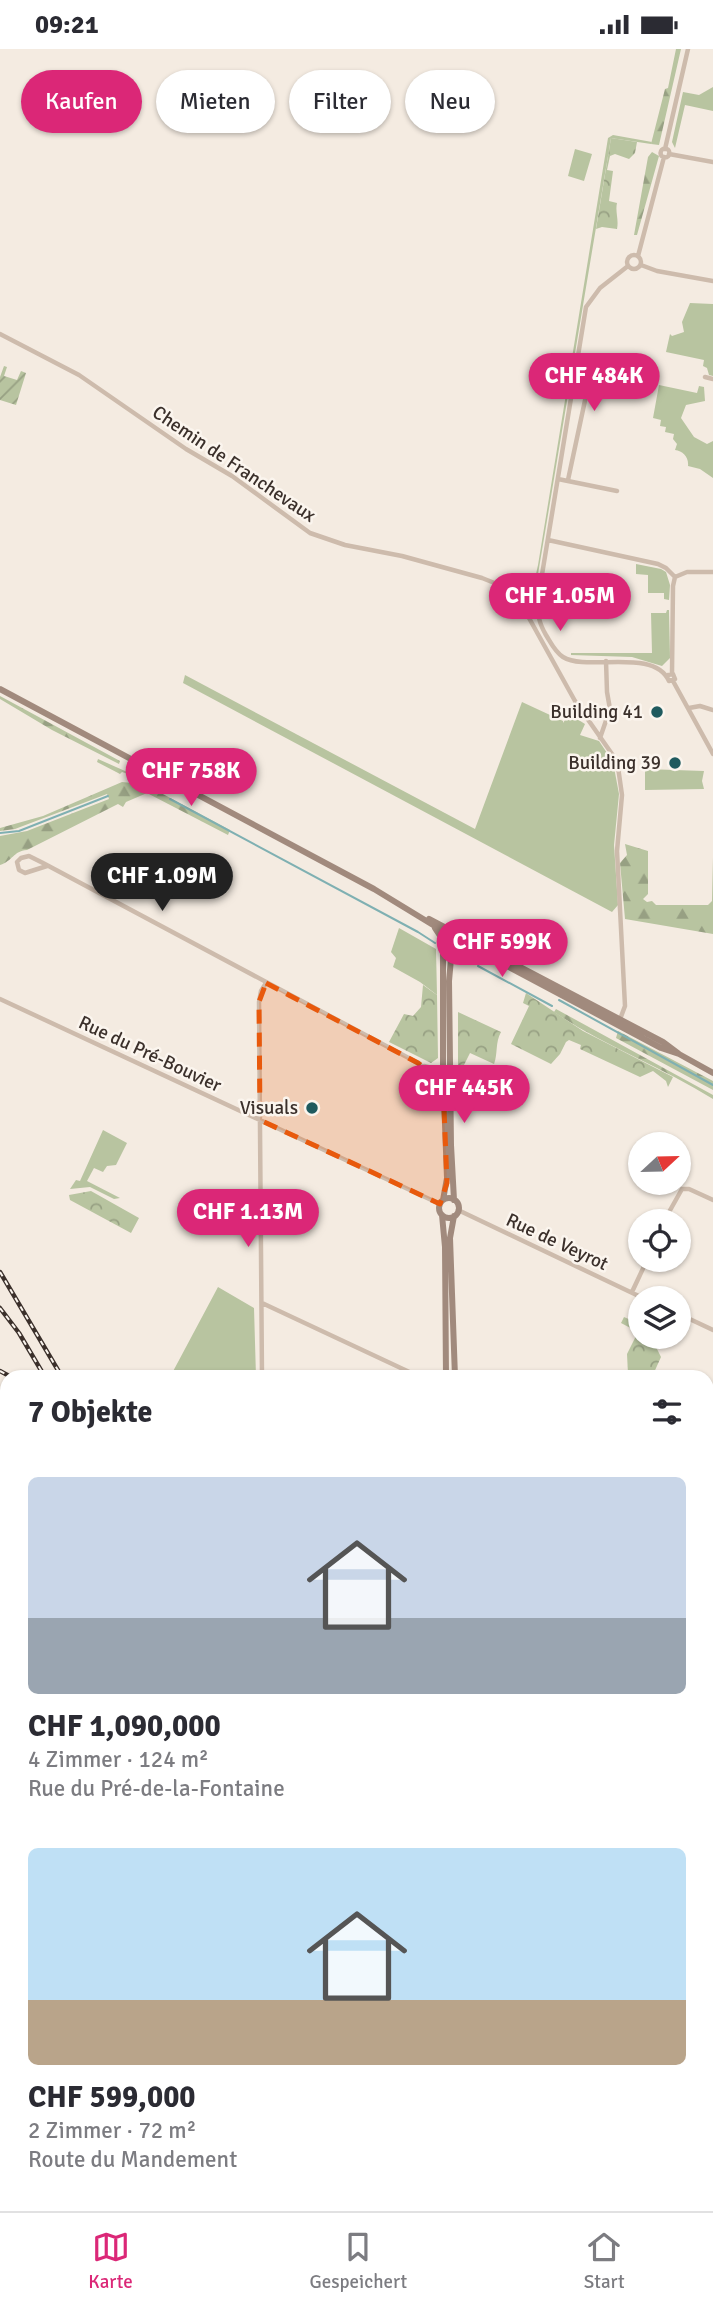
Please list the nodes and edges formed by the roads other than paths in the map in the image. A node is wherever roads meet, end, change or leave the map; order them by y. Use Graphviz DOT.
graph roads {
  1 [pos="688,49"];
  2 [pos="666,156"];
  3 [pos="713,162"];
  4 [pos="638,256"];
  5 [pos="641,265"];
  6 [pos="628,266"];
  7 [pos="713,281"];
  8 [pos="0,334"];
  9 [pos="632,361"];
  10 [pos="705,377"];
  11 [pos="713,379"];
  12 [pos="558,479"];
  13 [pos="568,480"];
  14 [pos="617,491"];
  15 [pos="548,540"];
  16 [pos="713,572"];
  17 [pos="675,577"];
  18 [pos="606,661"];
  19 [pos="673,666"];
  20 [pos="660,671"];
  21 [pos="670,674"];
  22 [pos="0,689"];
  23 [pos="689,708"];
  24 [pos="713,710"];
  25 [pos="600,738"];
  26 [pos="713,754"];
  27 [pos="47,866"];
  28 [pos="424,918"];
  29 [pos="434,926"];
  30 [pos="454,935"];
  31 [pos="470,946"];
  32 [pos="443,949"];
  33 [pos="453,950"];
  34 [pos="265,983"];
  35 [pos="0,999"];
  36 [pos="618,1022"];
  37 [pos="424,1066"];
  38 [pos="443,1071"];
  39 [pos="713,1073"];
  40 [pos="447,1085"];
  41 [pos="260,1121"];
  42 [pos="454,1200"];
  43 [pos="713,1201"];
  44 [pos="442,1202"];
  45 [pos="671,1209"];
  46 [pos="456,1213"];
  47 [pos="442,1215"];
  48 [pos="628,1290"];
  49 [pos="262,1303"];
  50 [pos="691,1320"];
  51 [pos="713,1330"];
  52 [pos="262,1370"];
  53 [pos="406,1370"];
  54 [pos="446,1370"];
  55 [pos="455,1370"];
  1 -- 2 [label="street"];
  2 -- 3 [label="street"];
  2 -- 4 [label="street"];
  4 -- 5 [label="street"];
  4 -- 6 [label="street"];
  5 -- 6 [label="street"];
  5 -- 7 [label="street"];
  6 -- 12 [label="street"];
  8 -- 25 [label="street, Chemin de Franchevaux"];
  9 -- 13 [label="street"];
  10 -- 11 [label="street"];
  12 -- 13 [label="street"];
  12 -- 15 [label="street"];
  13 -- 14 [label="street"];
  15 -- 17 [label="street"];
  15 -- 18 [label="street"];
  16 -- 17 [label="street"];
  17 -- 19 [label="street"];
  18 -- 20 [label="street"];
  18 -- 25 [label="street"];
  19 -- 20 [label="street"];
  19 -- 21 [label="street"];
  20 -- 21 [label="street"];
  21 -- 23 [label="street"];
  22 -- 28 [label="main road"];
  23 -- 24 [label="street"];
  23 -- 26 [label="street"];
  25 -- 36 [label="street, Chemin de Franchevaux"];
  27 -- 27 [label="street"];
  27 -- 34 [label="street"];
  28 -- 29 [label="main road"];
  28 -- 30 [label="main road"];
  29 -- 30 [label="main road"];
  29 -- 32 [label="main road"];
  30 -- 31 [label="main road"];
  30 -- 32 [label="main road"];
  30 -- 33 [label="main road"];
  30 -- 36 [label="main road"];
  31 -- 33 [label="main road"];
  31 -- 36 [label="main road"];
  32 -- 38 [label="main road"];
  33 -- 40 [label="main road"];
  34 -- 37 [label="street"];
  34 -- 41 [label="street"];
  35 -- 41 [label="street, Rue du Pré-Bouvier"];
  36 -- 39 [label="main road"];
  37 -- 38 [label="street"];
  37 -- 40 [label="street"];
  38 -- 40 [label="main road"];
  40 -- 42 [label="main road"];
  40 -- 44 [label="main road"];
  41 -- 44 [label="street, Rue du Pré-Bouvier"];
  41 -- 49 [label="street"];
  42 -- 44 [label="main road"];
  42 -- 46 [label="main road"];
  43 -- 45 [label="street"];
  44 -- 47 [label="main road"];
  46 -- 47 [label="main road"];
  46 -- 48 [label="street, Rue de Veyrot"];
  46 -- 55 [label="main road"];
  47 -- 54 [label="main road"];
  49 -- 52 [label="street"];
  49 -- 53 [label="street"];
  50 -- 51 [label="street"];
}
